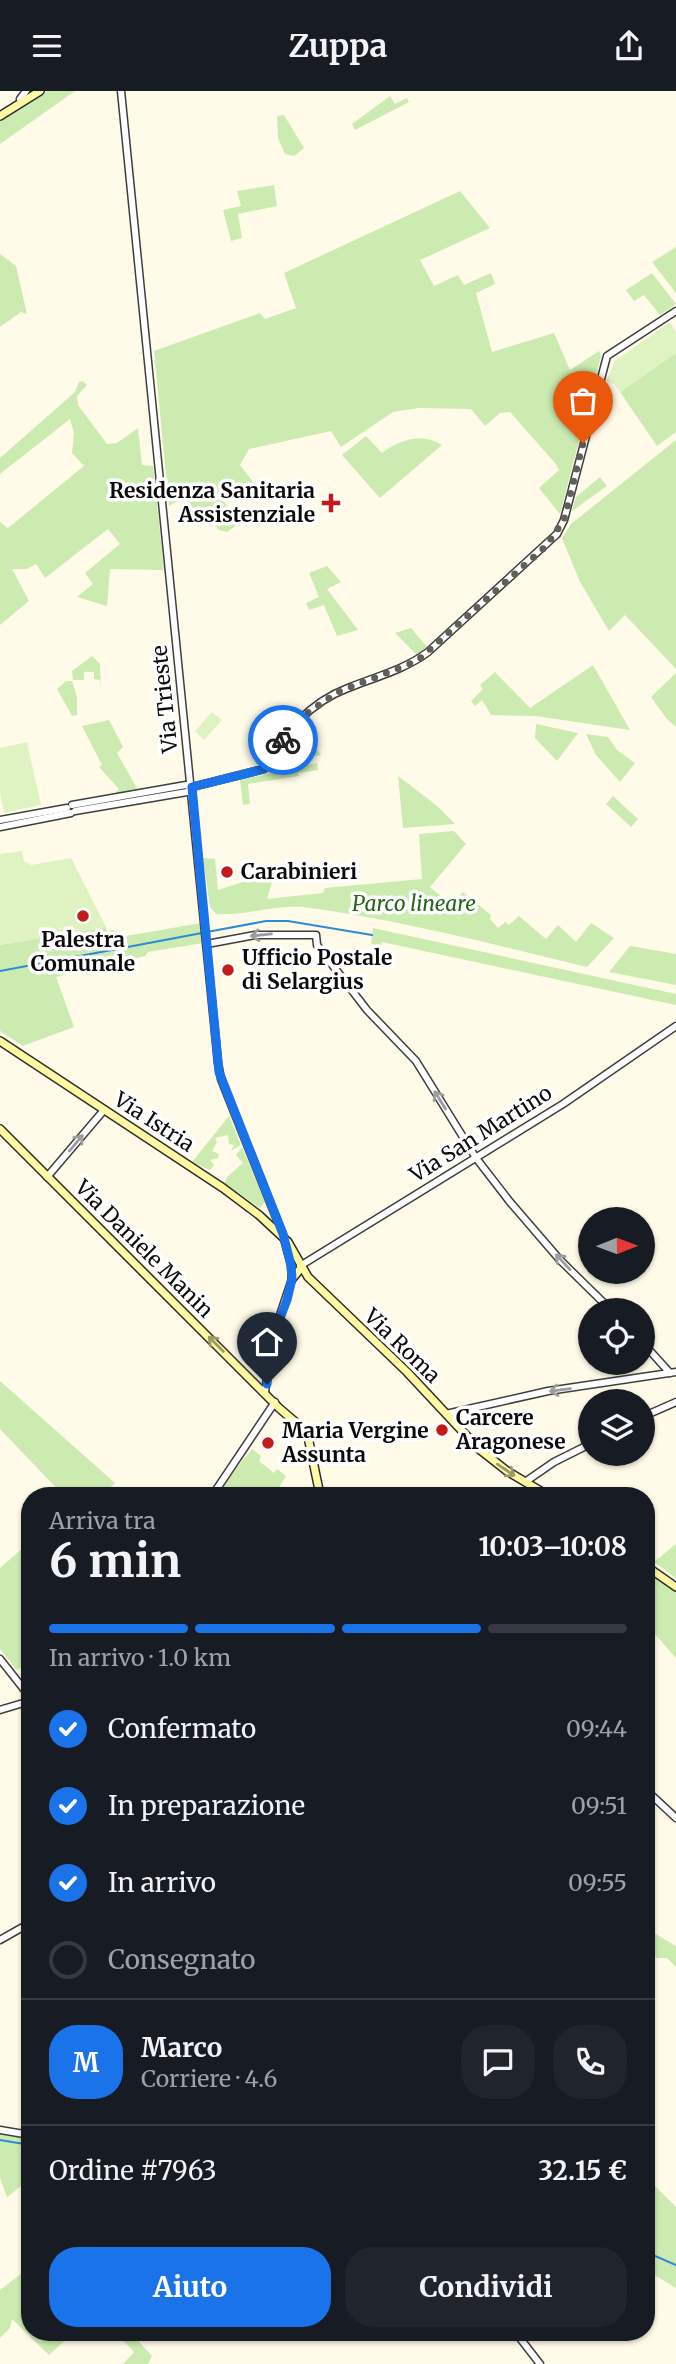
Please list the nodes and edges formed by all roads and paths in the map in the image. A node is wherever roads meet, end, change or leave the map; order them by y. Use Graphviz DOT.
graph roads {
  1 [pos="26,91"];
  2 [pos="31,91"];
  3 [pos="40,91"];
  4 [pos="121,92"];
  5 [pos="20,99"];
  6 [pos="12,107"];
  7 [pos="0,116"];
  8 [pos="676,311"];
  9 [pos="192,787"];
  10 [pos="71,809"];
  11 [pos="0,820"];
  12 [pos="0,827"];
  13 [pos="207,943"];
  14 [pos="676,1026"];
  15 [pos="0,1041"];
  16 [pos="104,1109"];
  17 [pos="0,1129"];
  18 [pos="476,1158"];
  19 [pos="47,1177"];
  20 [pos="270,1203"];
  21 [pos="273,1212"];
  22 [pos="259,1216"];
  23 [pos="283,1240"];
  24 [pos="288,1255"];
  25 [pos="301,1268"];
  26 [pos="292,1279"];
  27 [pos="599,1298"];
  28 [pos="655,1355"];
  29 [pos="673,1372"];
  30 [pos="265,1392"];
  31 [pos="275,1402"];
  32 [pos="676,1402"];
  33 [pos="655,1411"];
  34 [pos="446,1414"];
  35 [pos="578,1450"];
  36 [pos="525,1482"];
  37 [pos="218,1487"];
  38 [pos="318,1487"];
  39 [pos="534,1487"];
  40 [pos="655,1572"];
  41 [pos="676,1587"];
  42 [pos="0,1659"];
  43 [pos="21,1687"];
  44 [pos="21,1702"];
  45 [pos="0,1710"];
  46 [pos="655,1798"];
  47 [pos="676,1818"];
  48 [pos="21,1928"];
  49 [pos="0,1940"];
  50 [pos="0,2130"];
  51 [pos="21,2134"];
  52 [pos="522,2341"];
  53 [pos="540,2364"];
  1 -- 5 [label="street"];
  2 -- 5 [label="main road"];
  3 -- 6 [label="main road"];
  4 -- 9 [label="street, Via Trieste"];
  5 -- 6 [label="main road"];
  6 -- 7 [label="main road"];
  8 -- 9 [label="street"];
  9 -- 10 [label="street"];
  9 -- 13 [label="street, Via Trieste"];
  10 -- 11 [label="street"];
  10 -- 12 [label="street"];
  18 -- 13 [label="street, one-way"];
  13 -- 20 [label="street, Via Trieste"];
  14 -- 18 [label="street, Via San Martino"];
  15 -- 16 [label="main road, Via Istria"];
  19 -- 16 [label="street, one-way"];
  16 -- 22 [label="main road, Via Istria"];
  17 -- 19 [label="main road, Via Daniele Manin"];
  18 -- 25 [label="street, Via San Martino"];
  27 -- 18 [label="street, one-way"];
  30 -- 19 [label="main road, Via Daniele Manin, one-way"];
  20 -- 21 [label="street, Via Trieste"];
  20 -- 22 [label="street"];
  21 -- 22 [label="street"];
  21 -- 23 [label="street, Via Trieste"];
  22 -- 23 [label="main road, Via Istria"];
  23 -- 24 [label="street, Via Trieste"];
  23 -- 25 [label="main road, Via Roma"];
  24 -- 25 [label="street"];
  24 -- 26 [label="street, Via Trieste"];
  25 -- 26 [label="main road"];
  25 -- 34 [label="main road, Via Roma"];
  26 -- 30 [label="street"];
  28 -- 29 [label="street"];
  29 -- 34 [label="street, one-way"];
  30 -- 31 [label="main road, Via Daniele Manin"];
  31 -- 37 [label="street"];
  31 -- 38 [label="main road, Via Daniele Manin"];
  32 -- 33 [label="street"];
  34 -- 36 [label="main road, Via Roma, one-way"];
  35 -- 36 [label="street"];
  36 -- 39 [label="main road, Via Roma"];
  40 -- 41 [label="main road"];
  42 -- 43 [label="street"];
  44 -- 45 [label="street"];
  46 -- 47 [label="street"];
  48 -- 49 [label="street"];
  50 -- 51 [label="street"];
  52 -- 53 [label="street"];
}
